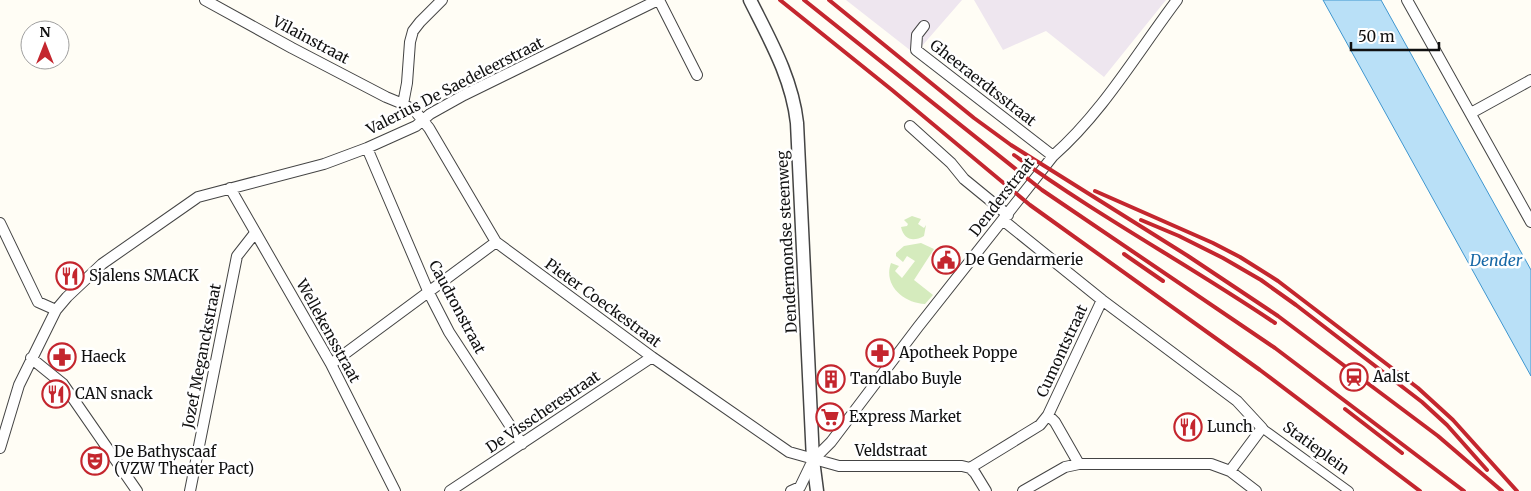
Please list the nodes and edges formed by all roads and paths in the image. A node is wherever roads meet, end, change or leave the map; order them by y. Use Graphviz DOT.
graph roads {
  1 [pos="205,0"];
  2 [pos="442,0"];
  3 [pos="659,0"];
  4 [pos="750,0"];
  5 [pos="1177,0"];
  6 [pos="1406,0"];
  7 [pos="924,26"];
  8 [pos="696,75"];
  9 [pos="1531,80"];
  10 [pos="403,104"];
  11 [pos="1471,113"];
  12 [pos="423,120"];
  13 [pos="910,126"];
  14 [pos="367,148"];
  15 [pos="1053,156"];
  16 [pos="230,188"];
  17 [pos="1006,218"];
  18 [pos="1531,222"];
  19 [pos="0,223"];
  20 [pos="255,232"];
  21 [pos="496,242"];
  22 [pos="429,293"];
  23 [pos="1102,300"];
  24 [pos="56,310"];
  25 [pos="652,357"];
  26 [pos="31,358"];
  27 [pos="331,364"];
  28 [pos="1048,415"];
  29 [pos="1262,428"];
  30 [pos="522,444"];
  31 [pos="0,448"];
  32 [pos="814,460"];
  33 [pos="1079,464"];
  34 [pos="970,468"];
  35 [pos="1230,471"];
  36 [pos="137,491"];
  37 [pos="190,491"];
  38 [pos="396,491"];
  39 [pos="450,491"];
  40 [pos="790,491"];
  41 [pos="818,491"];
  42 [pos="986,491"];
  43 [pos="1023,491"];
  44 [pos="1256,491"];
  45 [pos="1349,491"];
  1 -- 10 [label="street, Vilainstraat"];
  2 -- 10 [label="street"];
  3 -- 8 [label="street"];
  3 -- 12 [label="street, Valerius De Saedeleerstraat"];
  4 -- 32 [label="street, Dendermondse steenweg"];
  5 -- 15 [label="street, Denderstraat"];
  6 -- 11 [label="street"];
  7 -- 15 [label="street, Gheeraerdtsstraat"];
  9 -- 11 [label="street"];
  10 -- 12 [label="street, Vilainstraat"];
  11 -- 18 [label="street"];
  12 -- 14 [label="street, Valerius De Saedeleerstraat"];
  12 -- 21 [label="street, Pieter Coeckestraat"];
  13 -- 17 [label="street"];
  14 -- 16 [label="street, Valerius De Saedeleerstraat"];
  14 -- 22 [label="street, Caudronstraat"];
  15 -- 17 [label="street, Denderstraat"];
  16 -- 20 [label="street, Wellekensstraat"];
  16 -- 24 [label="street, Valerius De Saedeleerstraat"];
  17 -- 23 [label="street"];
  17 -- 32 [label="street, Denderstraat"];
  19 -- 24 [label="street"];
  20 -- 27 [label="street, Wellekensstraat"];
  20 -- 37 [label="street, Jozef Meganckstraat"];
  21 -- 22 [label="street"];
  21 -- 25 [label="street, Pieter Coeckestraat"];
  22 -- 27 [label="street"];
  22 -- 30 [label="street, Caudronstraat"];
  23 -- 28 [label="street, Cumontstraat"];
  23 -- 29 [label="street"];
  24 -- 26 [label="street, Valerius De Saedeleerstraat"];
  25 -- 30 [label="street, De Visscherestraat"];
  25 -- 32 [label="street, Pieter Coeckestraat"];
  26 -- 31 [label="street, Valerius De Saedeleerstraat"];
  26 -- 36 [label="street"];
  27 -- 38 [label="street, Wellekensstraat"];
  28 -- 33 [label="street"];
  28 -- 34 [label="street"];
  29 -- 35 [label="street, Statieplein"];
  29 -- 45 [label="street, Statieplein"];
  30 -- 39 [label="street, De Visscherestraat"];
  32 -- 34 [label="street, Veldstraat"];
  32 -- 40 [label="street, Denderstraat"];
  32 -- 41 [label="street, Dendermondse steenweg"];
  33 -- 35 [label="street"];
  33 -- 43 [label="street"];
  34 -- 42 [label="street"];
  35 -- 44 [label="street"];
}
